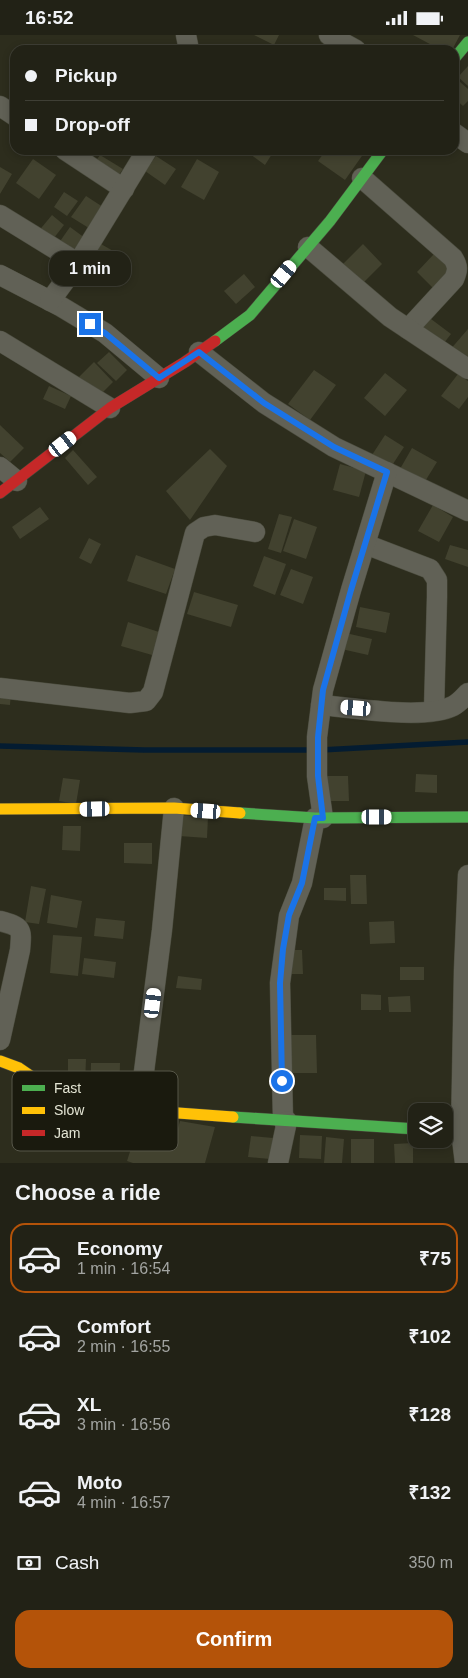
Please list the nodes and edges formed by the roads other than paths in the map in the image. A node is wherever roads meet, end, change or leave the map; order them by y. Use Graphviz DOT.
graph roads {
  1 [pos="329,35"];
  2 [pos="468,42"];
  3 [pos="347,45"];
  4 [pos="459,53"];
  5 [pos="73,155"];
  6 [pos="144,155"];
  7 [pos="379,155"];
  8 [pos="362,179"];
  9 [pos="124,189"];
  10 [pos="0,215"];
  11 [pos="308,247"];
  12 [pos="78,263"];
  13 [pos="0,275"];
  14 [pos="50,301"];
  15 [pos="408,329"];
  16 [pos="0,341"];
  17 [pos="199,352"];
  18 [pos="468,369"];
  19 [pos="159,378"];
  20 [pos="110,408"];
  21 [pos="0,467"];
  22 [pos="387,472"];
  23 [pos="17,481"];
  24 [pos="0,493"];
  25 [pos="468,511"];
  26 [pos="255,532"];
  27 [pos="365,544"];
  28 [pos="0,688"];
  29 [pos="468,693"];
  30 [pos="321,705"];
  31 [pos="434,711"];
  32 [pos="174,808"];
  33 [pos="0,809"];
  34 [pos="468,817"];
  35 [pos="319,818"];
  36 [pos="468,875"];
  37 [pos="0,921"];
  38 [pos="0,1040"];
  39 [pos="0,1061"];
  40 [pos="23,1071"];
  41 [pos="144,1071"];
  42 [pos="178,1113"];
  43 [pos="285,1120"];
  44 [pos="408,1128"];
  45 [pos="458,1131"];
  46 [pos="278,1163"];
  47 [pos="465,1163"];
  1 -- 3 [label="street"];
  2 -- 4 [label="street"];
  5 -- 9 [label="street"];
  6 -- 9 [label="street"];
  7 -- 8 [label="street"];
  8 -- 11 [label="street"];
  8 -- 15 [label="street"];
  9 -- 12 [label="street"];
  10 -- 12 [label="street"];
  11 -- 15 [label="street"];
  11 -- 17 [label="street"];
  12 -- 14 [label="street"];
  13 -- 14 [label="street"];
  14 -- 19 [label="street"];
  15 -- 18 [label="street"];
  16 -- 20 [label="street"];
  17 -- 19 [label="street"];
  17 -- 22 [label="street"];
  19 -- 20 [label="street"];
  20 -- 23 [label="street"];
  21 -- 23 [label="street"];
  22 -- 25 [label="street"];
  22 -- 27 [label="street"];
  23 -- 24 [label="street"];
  26 -- 28 [label="street"];
  27 -- 30 [label="street"];
  27 -- 31 [label="street"];
  29 -- 31 [label="street"];
  30 -- 31 [label="street"];
  30 -- 35 [label="street"];
  32 -- 33 [label="street"];
  32 -- 35 [label="street"];
  32 -- 41 [label="street"];
  34 -- 35 [label="street"];
  35 -- 43 [label="street"];
  36 -- 45 [label="street"];
  37 -- 38 [label="street"];
  39 -- 40 [label="street"];
  42 -- 43 [label="street"];
  43 -- 44 [label="street"];
  43 -- 46 [label="street"];
  45 -- 47 [label="street"];
}
